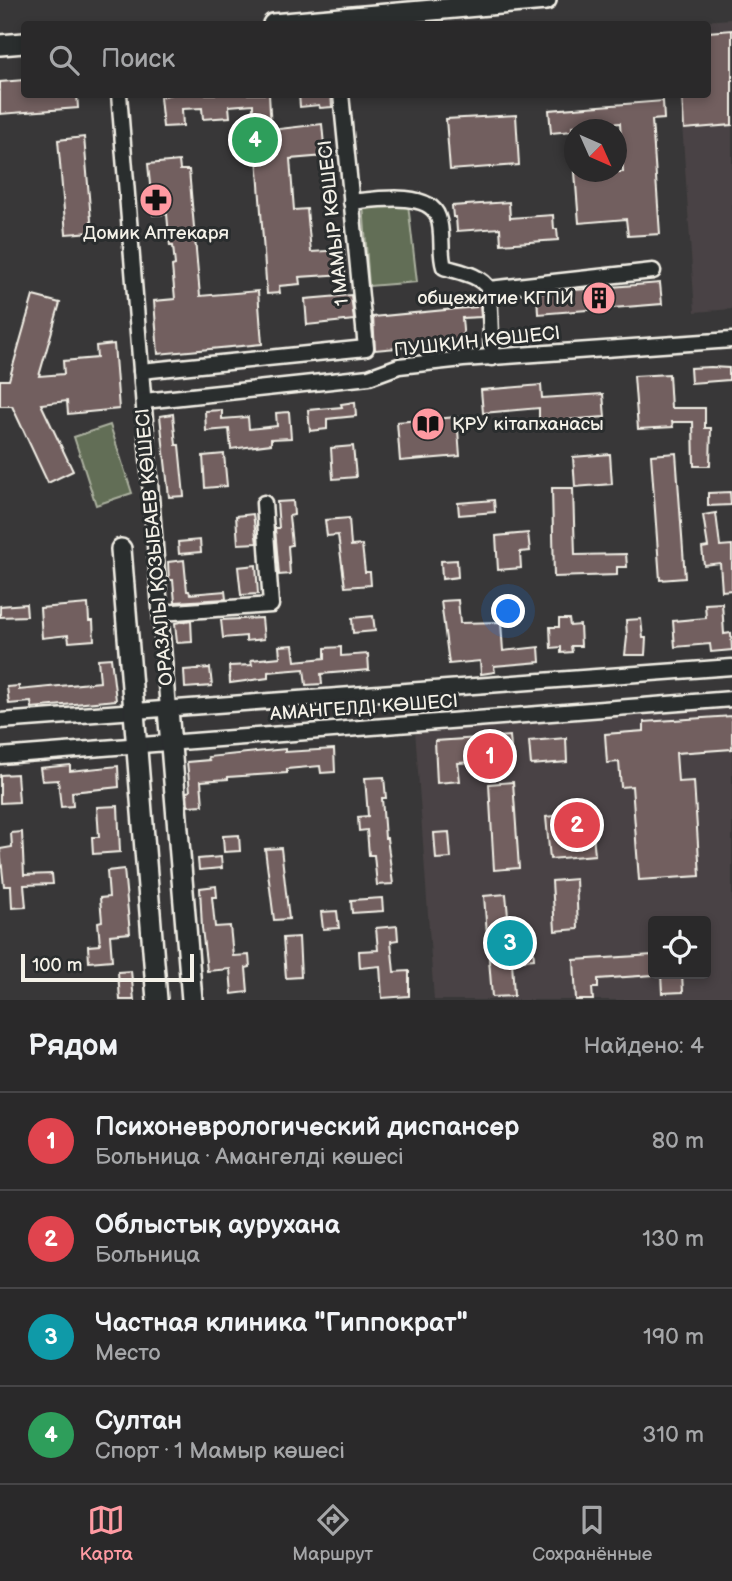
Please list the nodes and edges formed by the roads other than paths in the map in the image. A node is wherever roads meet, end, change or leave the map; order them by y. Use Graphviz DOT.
graph roads {
  1 [pos="546,0"];
  2 [pos="352,21"];
  3 [pos="21,43"];
  4 [pos="0,45"];
  5 [pos="119,98"];
  6 [pos="341,98"];
  7 [pos="351,202"];
  8 [pos="653,271"];
  9 [pos="489,289"];
  10 [pos="732,340"];
  11 [pos="366,348"];
  12 [pos="492,358"];
  13 [pos="141,371"];
  14 [pos="144,401"];
  15 [pos="264,503"];
  16 [pos="121,549"];
  17 [pos="161,613"];
  18 [pos="732,667"];
  19 [pos="732,699"];
  20 [pos="168,709"];
  21 [pos="134,711"];
  22 [pos="0,721"];
  23 [pos="171,742"];
  24 [pos="137,745"];
  25 [pos="0,756"];
  26 [pos="157,1000"];
  27 [pos="192,1000"];
  1 -- 2 [label="street"];
  3 -- 4 [label="street"];
  5 -- 13 [label="street, ОРАЗАЛЫ ҚОЗЫБАЕВ КӨШЕСІ"];
  6 -- 7 [label="street, 1 МАМЫР КӨШЕСІ"];
  7 -- 9 [label="street"];
  7 -- 11 [label="street, 1 МАМЫР КӨШЕСІ"];
  8 -- 9 [label="street"];
  9 -- 12 [label="street"];
  10 -- 12 [label="street, ПУШКИН КӨШЕСІ"];
  11 -- 13 [label="street, ПУШКИН КӨШЕСІ"];
  12 -- 14 [label="street, ПУШКИН КӨШЕСІ"];
  13 -- 14 [label="street, ОРАЗАЛЫ ҚОЗЫБАЕВ КӨШЕСІ"];
  14 -- 17 [label="street, ОРАЗАЛЫ ҚОЗЫБАЕВ КӨШЕСІ"];
  15 -- 17 [label="street"];
  16 -- 21 [label="street, ОРАЗАЛЫ ҚОЗЫБАЕВ КӨШЕСІ"];
  17 -- 20 [label="street, ОРАЗАЛЫ ҚОЗЫБАЕВ КӨШЕСІ"];
  18 -- 20 [label="street, АМАНГЕЛДІ КӨШЕСІ"];
  19 -- 23 [label="street, АМАНГЕЛДІ КӨШЕСІ"];
  20 -- 21 [label="street, АМАНГЕЛДІ КӨШЕСІ"];
  20 -- 23 [label="street, ОРАЗАЛЫ ҚОЗЫБАЕВ КӨШЕСІ"];
  21 -- 22 [label="street, АМАНГЕЛДІ КӨШЕСІ"];
  21 -- 24 [label="street, ОРАЗАЛЫ ҚОЗЫБАЕВ КӨШЕСІ"];
  23 -- 24 [label="street, АМАНГЕЛДІ КӨШЕСІ"];
  23 -- 27 [label="street, ОРАЗАЛЫ ҚОЗЫБАЕВ КӨШЕСІ"];
  24 -- 25 [label="street, АМАНГЕЛДІ КӨШЕСІ"];
  24 -- 26 [label="street, ОРАЗАЛЫ ҚОЗЫБАЕВ КӨШЕСІ"];
}
